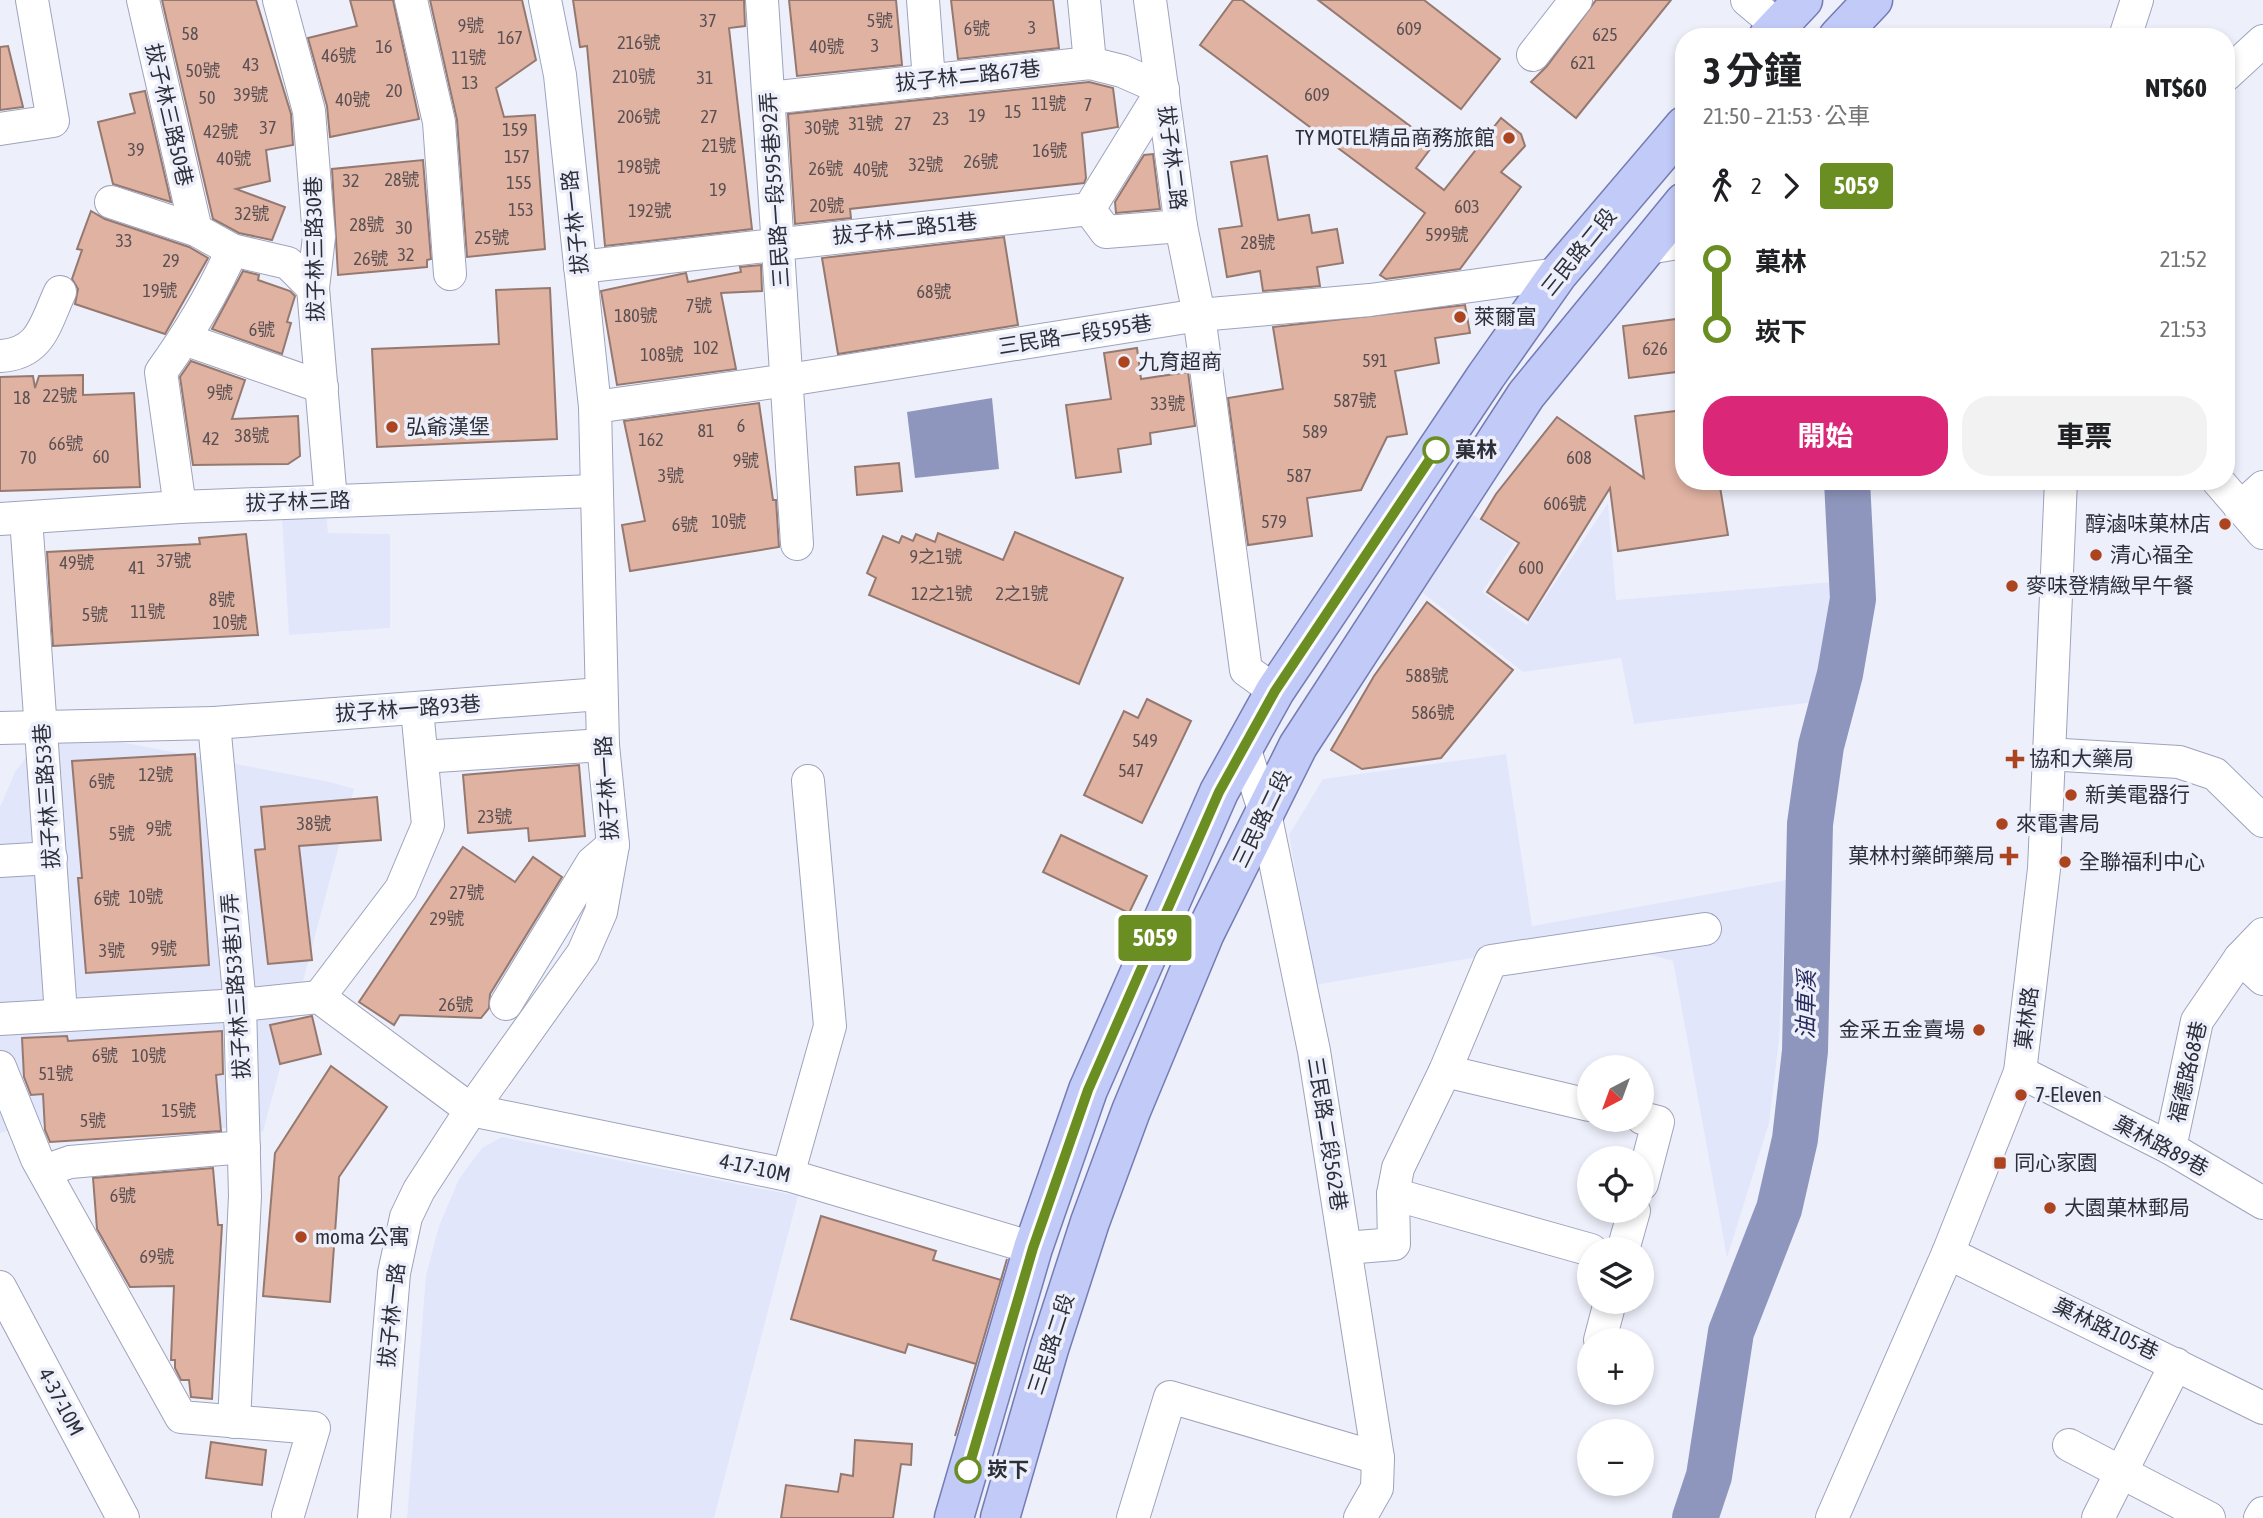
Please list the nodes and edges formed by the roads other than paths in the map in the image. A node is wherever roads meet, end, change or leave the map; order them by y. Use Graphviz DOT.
graph roads {
  1 [pos="32,0"];
  2 [pos="143,0"];
  3 [pos="279,0"];
  4 [pos="411,0"];
  5 [pos="545,0"];
  6 [pos="762,0"];
  7 [pos="923,0"];
  8 [pos="1084,0"];
  9 [pos="1150,0"];
  10 [pos="1576,0"];
  11 [pos="1747,0"];
  12 [pos="1873,0"];
  13 [pos="1783,21"];
  14 [pos="1847,28"];
  15 [pos="2263,41"];
  16 [pos="1533,55"];
  17 [pos="1090,63"];
  18 [pos="2235,67"];
  19 [pos="929,81"];
  20 [pos="1163,89"];
  21 [pos="769,98"];
  22 [pos="0,129"];
  23 [pos="1675,137"];
  24 [pos="111,202"];
  25 [pos="1089,209"];
  26 [pos="1675,212"];
  27 [pos="1181,226"];
  28 [pos="196,230"];
  29 [pos="779,243"];
  30 [pos="1675,244"];
  31 [pos="1642,249"];
  32 [pos="232,250"];
  33 [pos="580,267"];
  34 [pos="450,274"];
  35 [pos="1558,274"];
  36 [pos="313,288"];
  37 [pos="60,292"];
  38 [pos="1199,315"];
  39 [pos="184,339"];
  40 [pos="0,356"];
  41 [pos="788,380"];
  42 [pos="321,387"];
  43 [pos="595,407"];
  44 [pos="2235,489"];
  45 [pos="2061,490"];
  46 [pos="595,491"];
  47 [pos="2251,497"];
  48 [pos="331,501"];
  49 [pos="180,507"];
  50 [pos="13,519"];
  51 [pos="2263,533"];
  52 [pos="797,544"];
  53 [pos="1275,691"];
  54 [pos="601,694"];
  55 [pos="417,709"];
  56 [pos="214,723"];
  57 [pos="43,726"];
  58 [pos="0,728"];
  59 [pos="603,746"];
  60 [pos="1244,747"];
  61 [pos="2047,754"];
  62 [pos="422,757"];
  63 [pos="808,781"];
  64 [pos="1265,813"];
  65 [pos="2263,821"];
  66 [pos="613,845"];
  67 [pos="51,858"];
  68 [pos="0,861"];
  69 [pos="1705,929"];
  70 [pos="2263,934"];
  71 [pos="2252,968"];
  72 [pos="319,996"];
  73 [pos="506,1004"];
  74 [pos="240,1005"];
  75 [pos="61,1014"];
  76 [pos="0,1020"];
  77 [pos="0,1067"];
  78 [pos="1445,1071"];
  79 [pos="2020,1072"];
  80 [pos="1577,1102"];
  81 [pos="471,1110"];
  82 [pos="1654,1121"];
  83 [pos="1652,1146"];
  84 [pos="244,1147"];
  85 [pos="2170,1148"];
  86 [pos="44,1171"];
  87 [pos="788,1175"];
  88 [pos="1393,1194"];
  89 [pos="2263,1203"];
  90 [pos="1577,1246"];
  91 [pos="1033,1248"];
  92 [pos="1346,1248"];
  93 [pos="1948,1253"];
  94 [pos="0,1287"];
  95 [pos="9,1323"];
  96 [pos="2176,1364"];
  97 [pos="2263,1408"];
  98 [pos="234,1422"];
  99 [pos="2069,1445"];
  100 [pos="1377,1458"];
  101 [pos="2122,1472"];
  102 [pos="2263,1513"];
  103 [pos="288,1515"];
  104 [pos="122,1518"];
  105 [pos="374,1518"];
  106 [pos="954,1518"];
  107 [pos="1000,1518"];
  108 [pos="1133,1518"];
  109 [pos="1360,1518"];
  110 [pos="1832,1518"];
  111 [pos="2098,1518"];
  112 [pos="2209,1518"];
  113 [pos="2260,1518"];
  1 -- 22 [label="street"];
  2 -- 28 [label="street, 拔子林三路50巷"];
  3 -- 36 [label="street, 拔子林三路30巷"];
  4 -- 34 [label="street"];
  5 -- 33 [label="street, 拔子林一路"];
  6 -- 21 [label="street, 三民路一段595巷92弄"];
  7 -- 19 [label="street"];
  8 -- 17 [label="street"];
  9 -- 20 [label="street, 拔子林二路"];
  10 -- 16 [label="street"];
  11 -- 13 [label="street"];
  12 -- 14 [label="main road"];
  15 -- 18 [label="street"];
  17 -- 19 [label="street, 拔子林二路67巷"];
  17 -- 20 [label="street, 拔子林二路67巷"];
  19 -- 21 [label="street, 拔子林二路67巷"];
  20 -- 25 [label="street"];
  20 -- 27 [label="street, 拔子林二路"];
  21 -- 29 [label="street, 三民路一段595巷92弄"];
  23 -- 35 [label="main road, 三民路二段"];
  24 -- 28 [label="street"];
  25 -- 27 [label="street"];
  25 -- 29 [label="street, 拔子林二路51巷"];
  26 -- 31 [label="main road, 三民路二段"];
  27 -- 38 [label="street, 拔子林二路"];
  28 -- 32 [label="street"];
  29 -- 33 [label="street, 拔子林二路51巷"];
  29 -- 41 [label="street, 三民路一段595巷92弄"];
  30 -- 31 [label="street"];
  31 -- 64 [label="main road, 三民路二段"];
  32 -- 36 [label="street"];
  32 -- 39 [label="street"];
  33 -- 43 [label="street, 拔子林一路"];
  35 -- 38 [label="street, 三民路一段595巷"];
  35 -- 53 [label="main road, 三民路二段"];
  36 -- 42 [label="street, 拔子林三路30巷"];
  37 -- 40 [label="street"];
  38 -- 41 [label="street, 三民路一段595巷"];
  38 -- 53 [label="street, 拔子林二路"];
  39 -- 42 [label="street"];
  39 -- 49 [label="street"];
  41 -- 43 [label="street, 三民路一段595巷"];
  41 -- 52 [label="street, 三民路一段595巷92弄"];
  42 -- 48 [label="street, 拔子林三路30巷"];
  43 -- 46 [label="street, 拔子林一路"];
  44 -- 47 [label="street"];
  45 -- 61 [label="street, 菓林路"];
  46 -- 48 [label="street, 拔子林三路"];
  46 -- 54 [label="street, 拔子林一路"];
  47 -- 51 [label="street"];
  48 -- 49 [label="street, 拔子林三路"];
  49 -- 50 [label="street, 拔子林三路"];
  50 -- 57 [label="street, 拔子林三路53巷"];
  53 -- 60 [label="main road, 三民路二段"];
  54 -- 55 [label="street, 拔子林一路93巷"];
  54 -- 59 [label="street, 拔子林一路"];
  55 -- 56 [label="street, 拔子林一路93巷"];
  55 -- 62 [label="street"];
  56 -- 57 [label="street"];
  56 -- 74 [label="street, 拔子林三路53巷17弄"];
  57 -- 58 [label="street"];
  57 -- 67 [label="street, 拔子林三路53巷"];
  59 -- 62 [label="street"];
  59 -- 66 [label="street, 拔子林一路"];
  60 -- 64 [label="street, 三民路二段562巷"];
  60 -- 91 [label="main road, 三民路二段"];
  61 -- 65 [label="street"];
  61 -- 79 [label="street, 菓林路"];
  62 -- 72 [label="street"];
  63 -- 87 [label="street"];
  64 -- 92 [label="street, 三民路二段562巷"];
  64 -- 107 [label="main road, 三民路二段"];
  66 -- 73 [label="street"];
  66 -- 81 [label="street, 拔子林一路"];
  67 -- 68 [label="street"];
  67 -- 75 [label="street, 拔子林三路53巷"];
  69 -- 78 [label="street"];
  70 -- 71 [label="street, 福德路68巷"];
  71 -- 85 [label="street, 福德路68巷"];
  72 -- 74 [label="street"];
  72 -- 81 [label="street"];
  74 -- 75 [label="street"];
  74 -- 84 [label="street, 拔子林三路53巷17弄"];
  75 -- 76 [label="street"];
  77 -- 86 [label="street"];
  78 -- 80 [label="street"];
  78 -- 88 [label="street"];
  79 -- 85 [label="street, 菓林路89巷"];
  79 -- 93 [label="street, 菓林路"];
  81 -- 87 [label="street, 4-17-10M"];
  81 -- 105 [label="street, 拔子林一路"];
  82 -- 83 [label="street"];
  84 -- 86 [label="street"];
  84 -- 98 [label="street, 拔子林三路53巷17弄"];
  85 -- 89 [label="street, 菓林路89巷"];
  86 -- 98 [label="street"];
  87 -- 91 [label="street, 4-17-10M"];
  88 -- 90 [label="street"];
  88 -- 92 [label="street"];
  91 -- 106 [label="main road, 三民路二段"];
  92 -- 100 [label="street, 三民路二段562巷"];
  93 -- 96 [label="street, 菓林路105巷"];
  93 -- 110 [label="street, 菓林路"];
  94 -- 95 [label="street, 4-37-10M"];
  95 -- 104 [label="street, 4-37-10M"];
  96 -- 97 [label="street, 菓林路105巷"];
  96 -- 101 [label="street"];
  98 -- 103 [label="street"];
  99 -- 101 [label="street"];
  100 -- 108 [label="street"];
  100 -- 109 [label="street, 三民路二段562巷"];
  101 -- 111 [label="street"];
  101 -- 112 [label="street"];
  102 -- 113 [label="street"];
}
